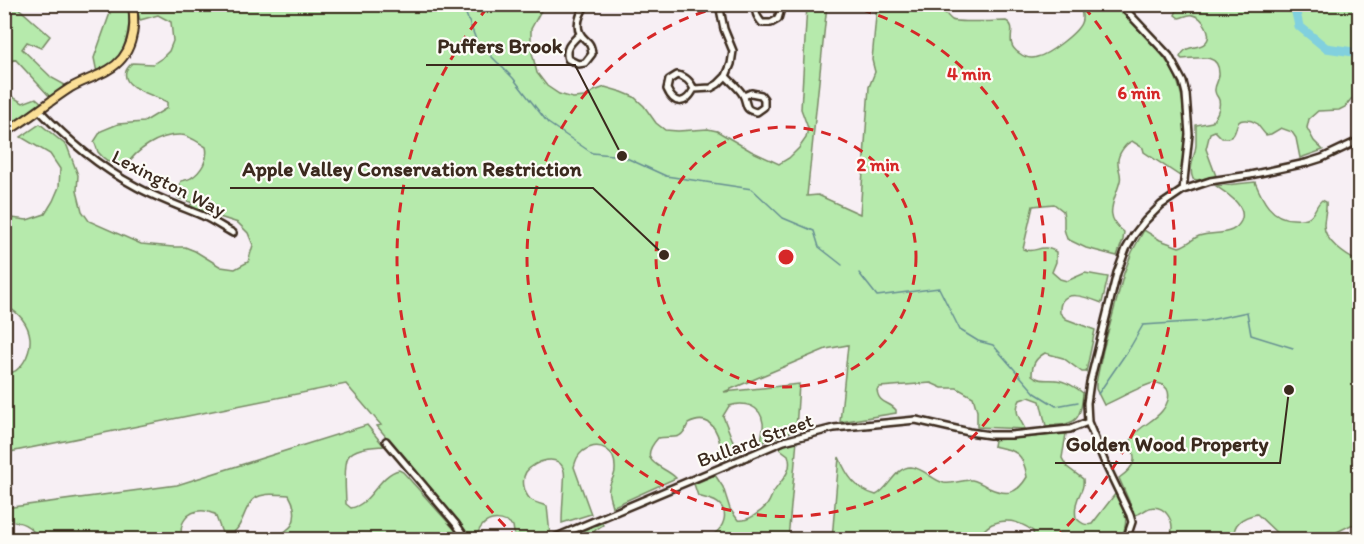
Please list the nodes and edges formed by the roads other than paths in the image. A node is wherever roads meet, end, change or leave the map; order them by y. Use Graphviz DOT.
graph roads {
  1 [pos="132,4"];
  2 [pos="586,4"];
  3 [pos="650,4"];
  4 [pos="659,4"];
  5 [pos="719,4"];
  6 [pos="748,4"];
  7 [pos="778,4"];
  8 [pos="1120,4"];
  9 [pos="756,7"];
  10 [pos="580,34"];
  11 [pos="726,76"];
  12 [pos="694,89"];
  13 [pos="744,96"];
  14 [pos="39,110"];
  15 [pos="4,133"];
  16 [pos="1359,140"];
  17 [pos="1182,190"];
  18 [pos="233,233"];
  19 [pos="1088,422"];
  20 [pos="386,441"];
  21 [pos="467,540"];
  22 [pos="549,540"];
  23 [pos="1126,540"];
  1 -- 14 [label="main road"];
  2 -- 10 [label="street"];
  3 -- 4 [label="street"];
  5 -- 11 [label="street"];
  6 -- 9 [label="street"];
  7 -- 9 [label="street"];
  8 -- 17 [label="street"];
  10 -- 10 [label="street"];
  11 -- 12 [label="street"];
  11 -- 13 [label="street"];
  12 -- 12 [label="street"];
  14 -- 15 [label="main road"];
  14 -- 18 [label="street, Lexington Way"];
  16 -- 17 [label="street"];
  17 -- 19 [label="street"];
  19 -- 22 [label="street, Bullard Street"];
  19 -- 23 [label="street"];
  20 -- 21 [label="street"];
}
